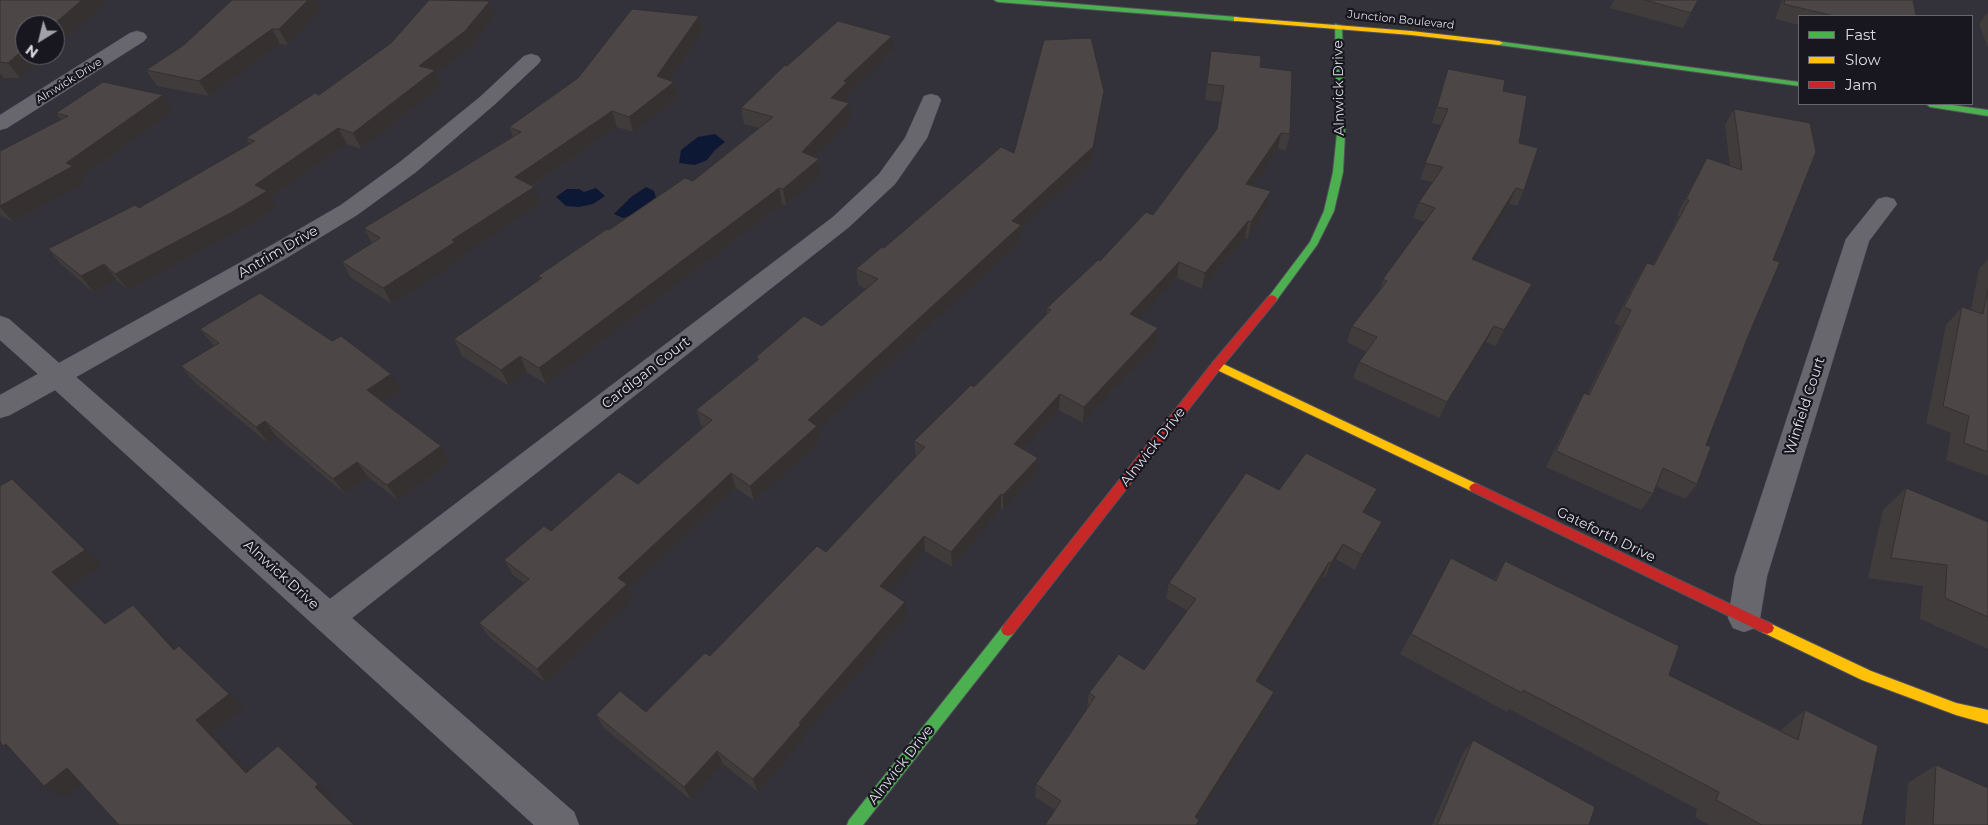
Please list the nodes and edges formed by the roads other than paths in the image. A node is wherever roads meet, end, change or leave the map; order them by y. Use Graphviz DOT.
graph roads {
  1 [pos="998,0"];
  2 [pos="1338,26"];
  3 [pos="137,38"];
  4 [pos="531,60"];
  5 [pos="1798,84"];
  6 [pos="931,100"];
  7 [pos="1936,105"];
  8 [pos="1988,113"];
  9 [pos="0,124"];
  10 [pos="1886,204"];
  11 [pos="0,325"];
  12 [pos="1217,365"];
  13 [pos="56,376"];
  14 [pos="0,408"];
  15 [pos="329,618"];
  16 [pos="1744,618"];
  17 [pos="1988,717"];
  18 [pos="561,825"];
  19 [pos="854,825"];
  1 -- 2 [label="street, Junction Boulevard"];
  2 -- 5 [label="street, Junction Boulevard"];
  2 -- 12 [label="street, Alnwick Drive"];
  3 -- 9 [label="street, Alnwick Drive"];
  4 -- 13 [label="street, Antrim Drive"];
  6 -- 15 [label="street, Cardigan Court"];
  7 -- 8 [label="street"];
  10 -- 16 [label="street, Winfield Court"];
  11 -- 13 [label="street, Alnwick Drive"];
  12 -- 16 [label="street, Gateforth Drive"];
  12 -- 19 [label="street, Alnwick Drive"];
  13 -- 14 [label="street, Antrim Drive"];
  13 -- 15 [label="street, Alnwick Drive"];
  15 -- 18 [label="street, Alnwick Drive"];
  16 -- 17 [label="street, Gateforth Drive"];
}
